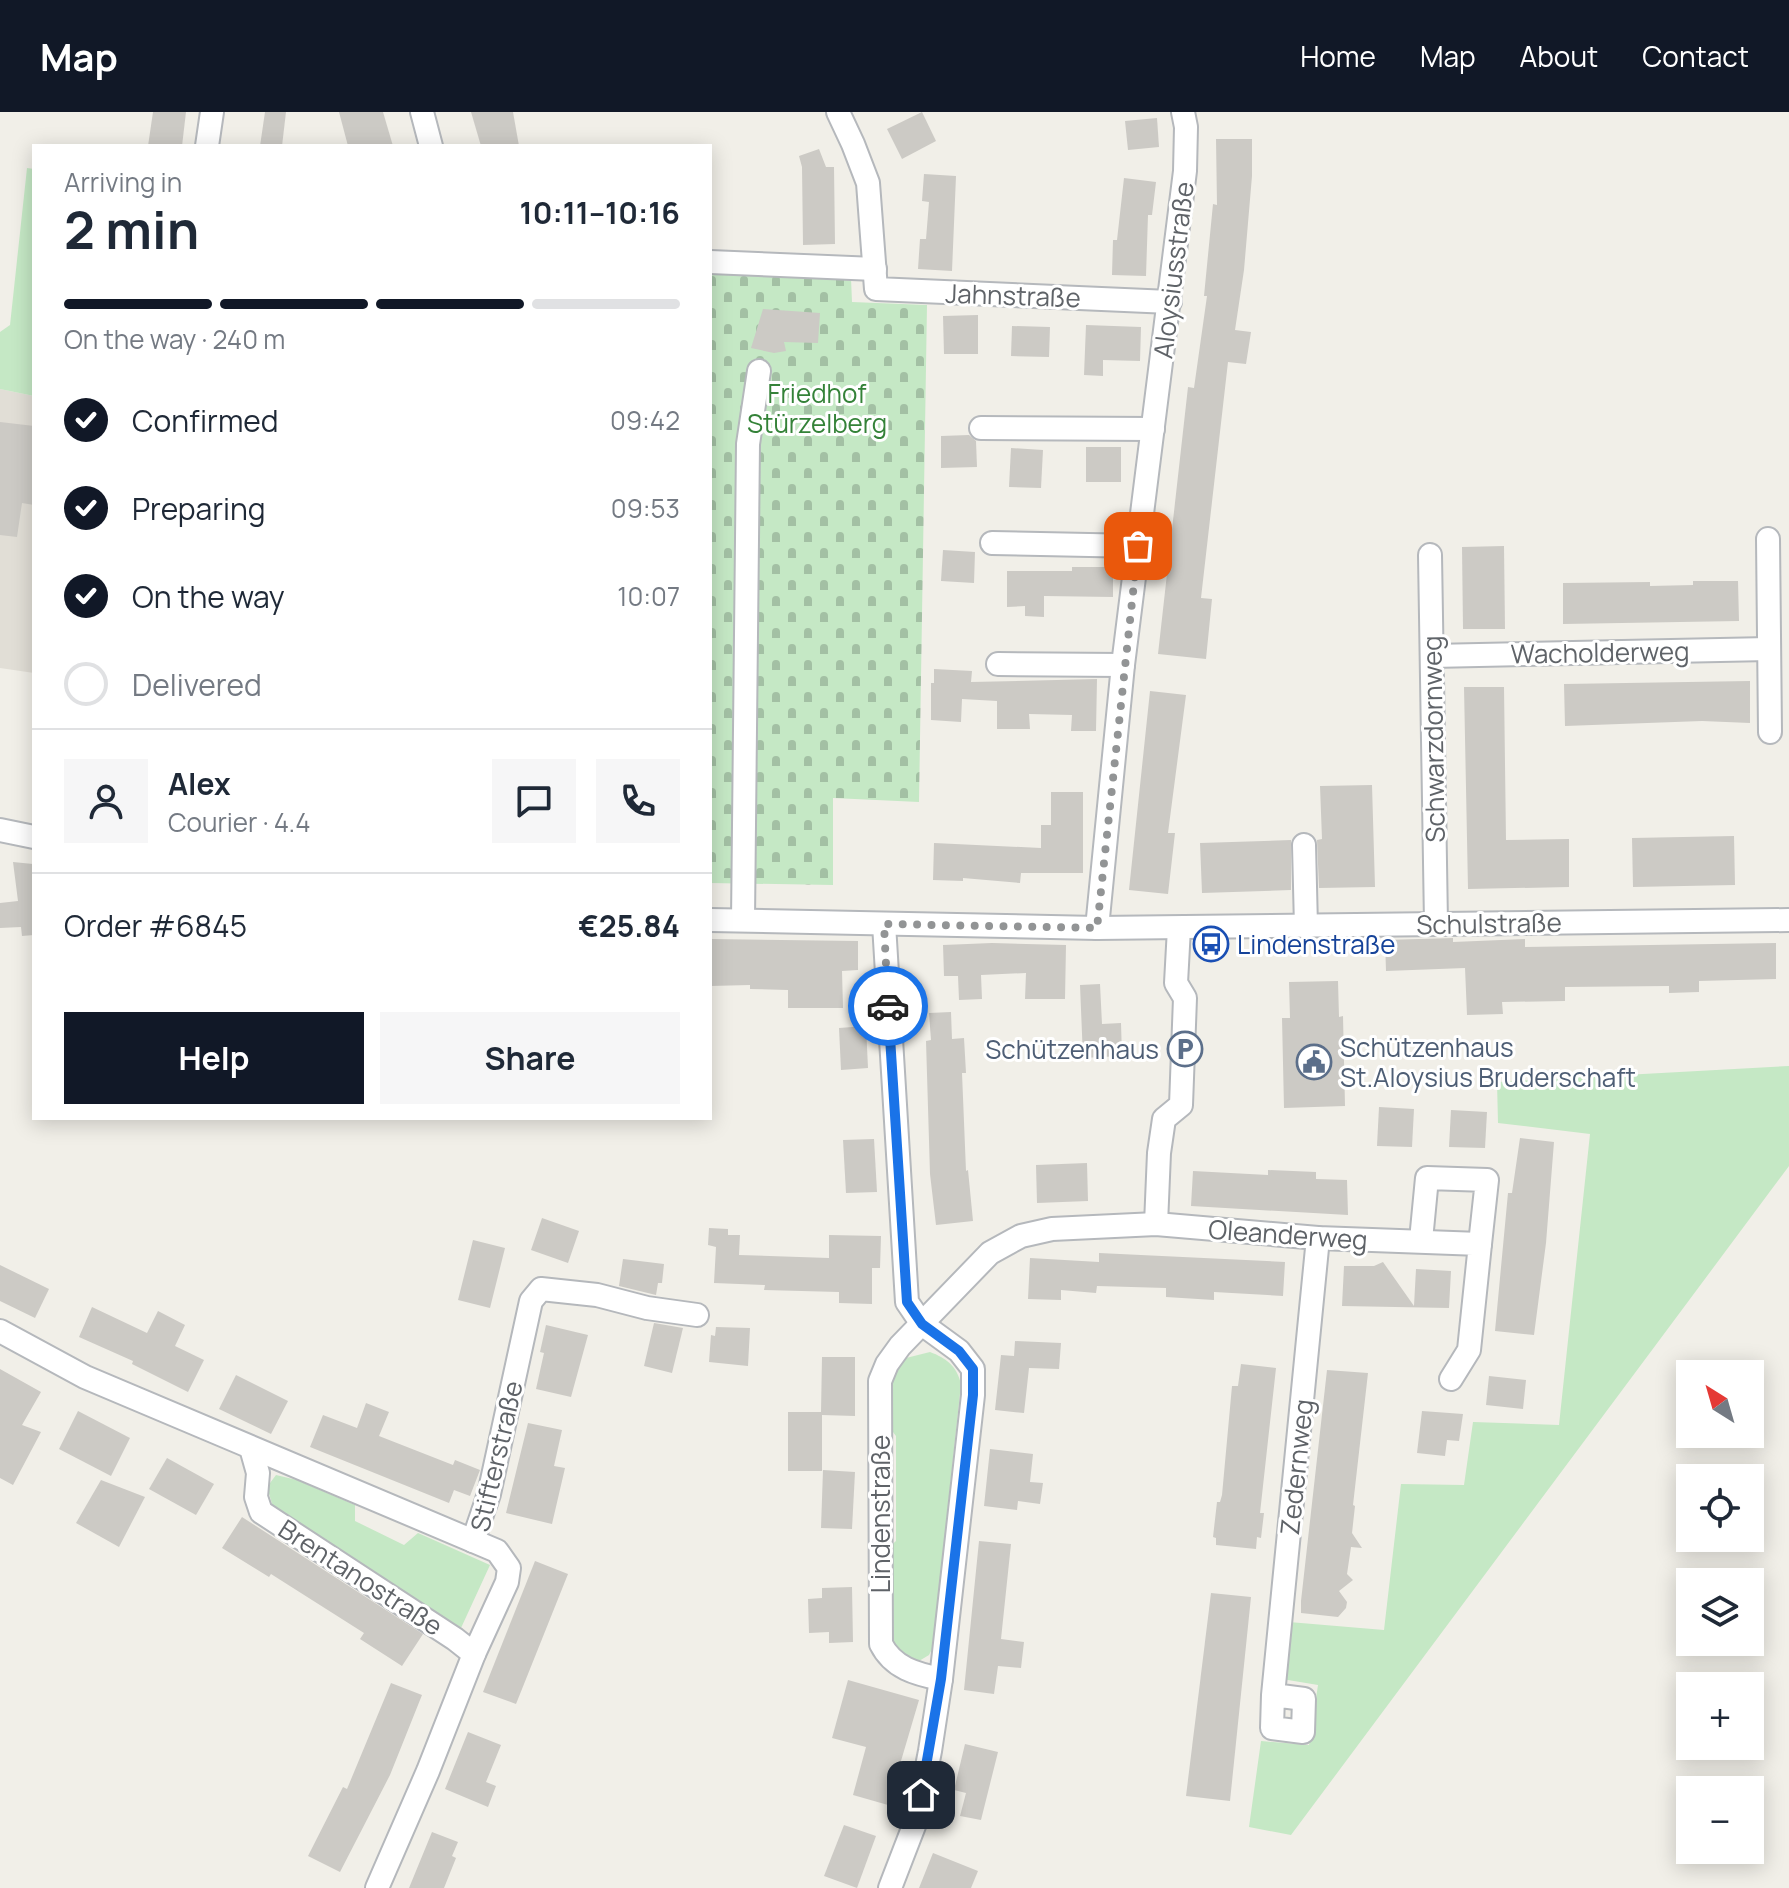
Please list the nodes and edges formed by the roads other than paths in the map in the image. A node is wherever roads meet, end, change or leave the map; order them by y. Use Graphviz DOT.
graph roads {
  1 [pos="212,112"];
  2 [pos="422,112"];
  3 [pos="838,112"];
  4 [pos="1183,112"];
  5 [pos="207,144"];
  6 [pos="430,144"];
  7 [pos="712,262"];
  8 [pos="875,269"];
  9 [pos="1170,302"];
  10 [pos="759,371"];
  11 [pos="981,428"];
  12 [pos="1153,429"];
  13 [pos="1768,539"];
  14 [pos="992,543"];
  15 [pos="1138,546"];
  16 [pos="1430,555"];
  17 [pos="1769,649"];
  18 [pos="1432,656"];
  19 [pos="998,664"];
  20 [pos="1123,665"];
  21 [pos="1770,732"];
  22 [pos="0,830"];
  23 [pos="32,837"];
  24 [pos="1304,845"];
  25 [pos="712,920"];
  26 [pos="743,920"];
  27 [pos="1789,920"];
  28 [pos="1436,923"];
  29 [pos="884,924"];
  30 [pos="1306,927"];
  31 [pos="1097,928"];
  32 [pos="1179,928"];
  33 [pos="1156,1224"];
  34 [pos="1318,1238"];
  35 [pos="1421,1240"];
  36 [pos="1480,1244"];
  37 [pos="697,1315"];
  38 [pos="922,1324"];
  39 [pos="0,1331"];
  40 [pos="1451,1379"];
  41 [pos="251,1448"];
  42 [pos="473,1541"];
  43 [pos="474,1654"];
  44 [pos="941,1679"];
  45 [pos="1273,1695"];
  46 [pos="377,1888"];
  47 [pos="890,1888"];
  1 -- 5 [label="street"];
  2 -- 6 [label="street"];
  3 -- 8 [label="street"];
  4 -- 9 [label="street, Aloysiusstraße"];
  7 -- 8 [label="street"];
  8 -- 9 [label="street, Jahnstraße"];
  9 -- 12 [label="street, Aloysiusstraße"];
  10 -- 26 [label="street"];
  11 -- 12 [label="street"];
  12 -- 15 [label="street, Aloysiusstraße"];
  13 -- 17 [label="street"];
  14 -- 15 [label="street"];
  15 -- 20 [label="street, Aloysiusstraße"];
  16 -- 18 [label="street, Schwarzdornweg"];
  17 -- 18 [label="street, Wacholderweg"];
  17 -- 21 [label="street"];
  18 -- 28 [label="street, Schwarzdornweg"];
  19 -- 20 [label="street"];
  20 -- 31 [label="street, Aloysiusstraße"];
  22 -- 23 [label="street"];
  24 -- 30 [label="street"];
  25 -- 26 [label="street, Schulstraße"];
  26 -- 29 [label="street, Schulstraße"];
  27 -- 28 [label="street, Schulstraße"];
  28 -- 30 [label="street, Schulstraße"];
  29 -- 31 [label="street, Schulstraße"];
  29 -- 38 [label="street"];
  30 -- 32 [label="street, Schulstraße"];
  31 -- 32 [label="street, Schulstraße"];
  32 -- 33 [label="street"];
  33 -- 34 [label="street, Oleanderweg"];
  33 -- 38 [label="street, Oleanderweg"];
  34 -- 35 [label="street, Oleanderweg"];
  34 -- 45 [label="street, Zedernweg"];
  35 -- 36 [label="street, Oleanderweg"];
  35 -- 36 [label="street"];
  36 -- 40 [label="street"];
  37 -- 42 [label="street, Stifterstraße"];
  38 -- 44 [label="street"];
  38 -- 44 [label="street, Lindenstraße"];
  39 -- 41 [label="street"];
  41 -- 42 [label="street"];
  41 -- 43 [label="street, Brentanostraße"];
  42 -- 43 [label="street, Stifterstraße"];
  43 -- 46 [label="street, Stifterstraße"];
  44 -- 47 [label="street"];
}
